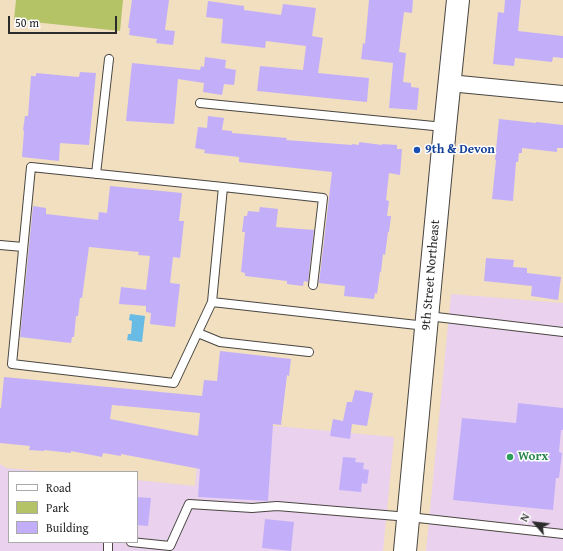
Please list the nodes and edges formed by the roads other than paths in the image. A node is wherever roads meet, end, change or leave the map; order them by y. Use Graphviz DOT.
graph roads {
  1 [pos="458,0"];
  2 [pos="109,59"];
  3 [pos="449,83"];
  4 [pos="563,94"];
  5 [pos="200,103"];
  6 [pos="445,127"];
  7 [pos="96,174"];
  8 [pos="223,187"];
  9 [pos="0,245"];
  10 [pos="23,247"];
  11 [pos="313,285"];
  12 [pos="212,302"];
  13 [pos="427,321"];
  14 [pos="198,332"];
  15 [pos="563,332"];
  16 [pos="309,352"];
  17 [pos="409,517"];
  18 [pos="563,534"];
  19 [pos="136,543"];
  20 [pos="169,549"];
  21 [pos="405,551"];
  1 -- 3 [label="main road, 9th Street Northeast"];
  2 -- 7 [label="lane"];
  3 -- 4 [label="street"];
  3 -- 6 [label="main road, 9th Street Northeast"];
  5 -- 6 [label="lane"];
  6 -- 13 [label="main road, 9th Street Northeast"];
  7 -- 8 [label="lane"];
  7 -- 10 [label="lane"];
  8 -- 11 [label="lane"];
  8 -- 12 [label="lane"];
  9 -- 10 [label="lane"];
  10 -- 14 [label="lane"];
  12 -- 13 [label="lane"];
  12 -- 14 [label="lane"];
  13 -- 15 [label="lane"];
  13 -- 17 [label="main road, 9th Street Northeast"];
  14 -- 16 [label="lane"];
  17 -- 18 [label="lane"];
  17 -- 20 [label="lane"];
  17 -- 21 [label="main road, 9th Street Northeast"];
  19 -- 20 [label="lane"];
}
